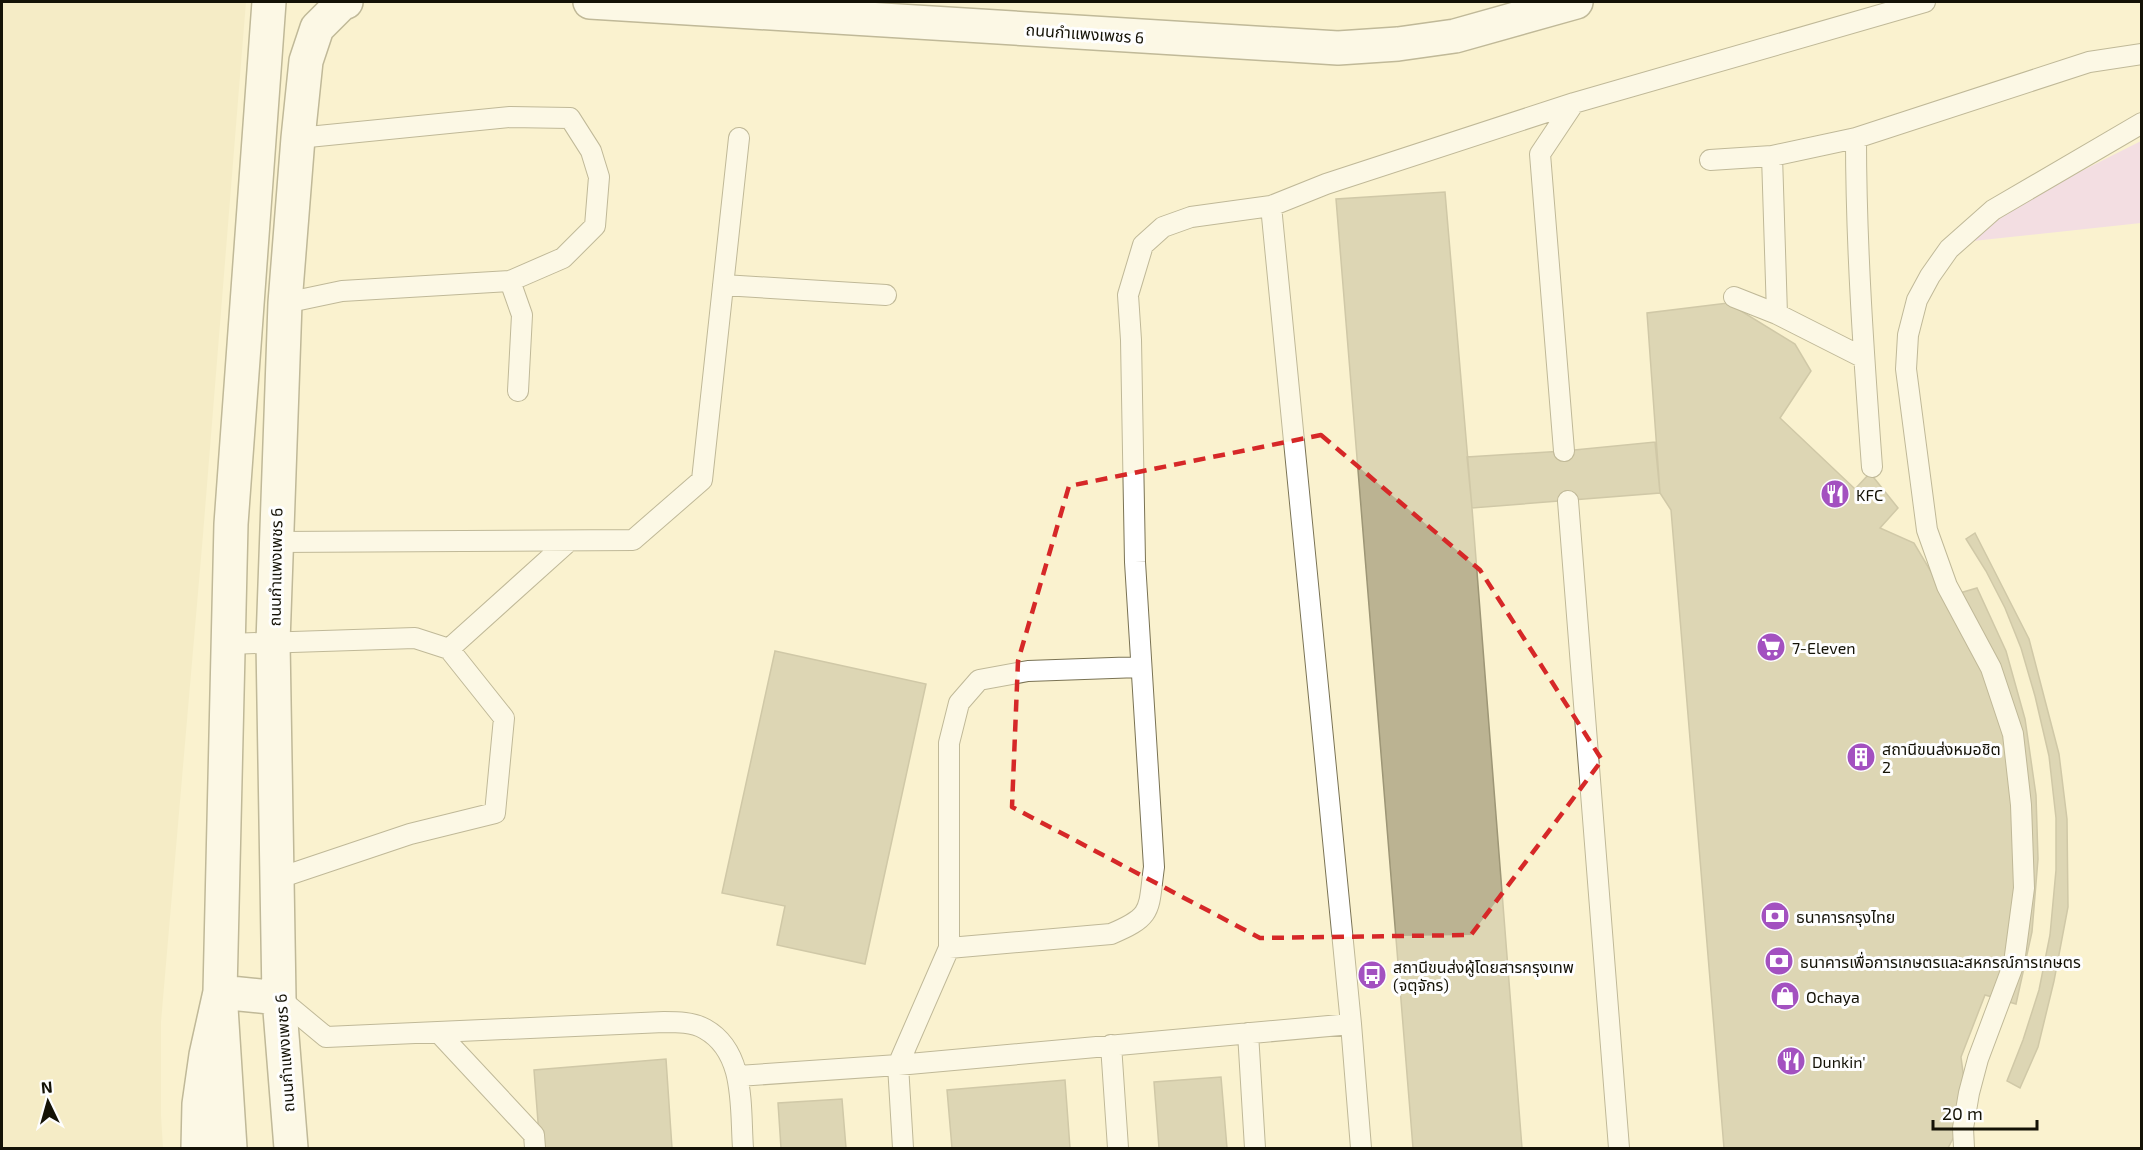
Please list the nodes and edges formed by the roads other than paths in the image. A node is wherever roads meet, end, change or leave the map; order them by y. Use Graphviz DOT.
graph roads {
  1 [pos="269,2"];
  2 [pos="346,2"];
  3 [pos="590,2"];
  4 [pos="1576,2"];
  5 [pos="1925,2"];
  6 [pos="2142,54"];
  7 [pos="1574,103"];
  8 [pos="2142,123"];
  9 [pos="298,138"];
  10 [pos="739,138"];
  11 [pos="1856,138"];
  12 [pos="1772,156"];
  13 [pos="1710,160"];
  14 [pos="1271,206"];
  15 [pos="510,281"];
  16 [pos="723,285"];
  17 [pos="886,296"];
  18 [pos="1734,297"];
  19 [pos="285,303"];
  20 [pos="1777,314"];
  21 [pos="1864,358"];
  22 [pos="518,391"];
  23 [pos="1564,451"];
  24 [pos="1872,467"];
  25 [pos="1568,501"];
  26 [pos="569,541"];
  27 [pos="275,542"];
  28 [pos="273,642"];
  29 [pos="228,644"];
  30 [pos="449,649"];
  31 [pos="1140,667"];
  32 [pos="276,879"];
  33 [pos="949,948"];
  34 [pos="220,992"];
  35 [pos="279,998"];
  36 [pos="1351,1024"];
  37 [pos="438,1032"];
  38 [pos="1248,1034"];
  39 [pos="1111,1045"];
  40 [pos="898,1065"];
  41 [pos="738,1076"];
  42 [pos="198,1149"];
  43 [pos="230,1149"];
  44 [pos="291,1149"];
  45 [pos="535,1149"];
  46 [pos="743,1149"];
  47 [pos="903,1149"];
  48 [pos="1118,1149"];
  49 [pos="1255,1149"];
  50 [pos="1361,1149"];
  51 [pos="1619,1149"];
  52 [pos="1964,1149"];
  1 -- 29 [label="street"];
  2 -- 9 [label="street, ถนนกำแพงเพชร 6"];
  3 -- 4 [label="street, ถนนกำแพงเพชร 6"];
  5 -- 7 [label="lane"];
  6 -- 11 [label="lane"];
  7 -- 14 [label="lane"];
  7 -- 23 [label="lane"];
  8 -- 52 [label="lane"];
  9 -- 15 [label="lane"];
  9 -- 19 [label="street, ถนนกำแพงเพชร 6"];
  10 -- 16 [label="lane"];
  11 -- 12 [label="lane"];
  11 -- 21 [label="lane"];
  12 -- 13 [label="lane"];
  12 -- 20 [label="lane"];
  14 -- 31 [label="lane"];
  14 -- 36 [label="lane"];
  15 -- 19 [label="lane"];
  15 -- 22 [label="lane"];
  16 -- 17 [label="lane"];
  16 -- 26 [label="lane"];
  18 -- 20 [label="lane"];
  19 -- 27 [label="street, ถนนกำแพงเพชร 6"];
  20 -- 21 [label="lane"];
  21 -- 24 [label="lane"];
  25 -- 51 [label="lane"];
  26 -- 27 [label="lane"];
  26 -- 30 [label="lane"];
  27 -- 28 [label="street, ถนนกำแพงเพชร 6"];
  28 -- 29 [label="lane"];
  28 -- 30 [label="lane"];
  28 -- 32 [label="street, ถนนกำแพงเพชร 6"];
  29 -- 34 [label="street"];
  30 -- 32 [label="lane"];
  31 -- 33 [label="lane"];
  31 -- 33 [label="lane"];
  32 -- 35 [label="street, ถนนกำแพงเพชร 6"];
  33 -- 40 [label="lane"];
  34 -- 35 [label="street"];
  34 -- 42 [label="street"];
  34 -- 43 [label="street"];
  35 -- 37 [label="lane"];
  35 -- 44 [label="street, ถนนกำแพงเพชร 6"];
  36 -- 38 [label="lane"];
  36 -- 50 [label="lane"];
  37 -- 41 [label="lane"];
  37 -- 45 [label="lane"];
  38 -- 39 [label="lane"];
  38 -- 49 [label="lane"];
  39 -- 40 [label="lane"];
  39 -- 48 [label="lane"];
  40 -- 41 [label="lane"];
  40 -- 47 [label="lane"];
  41 -- 46 [label="lane"];
}
